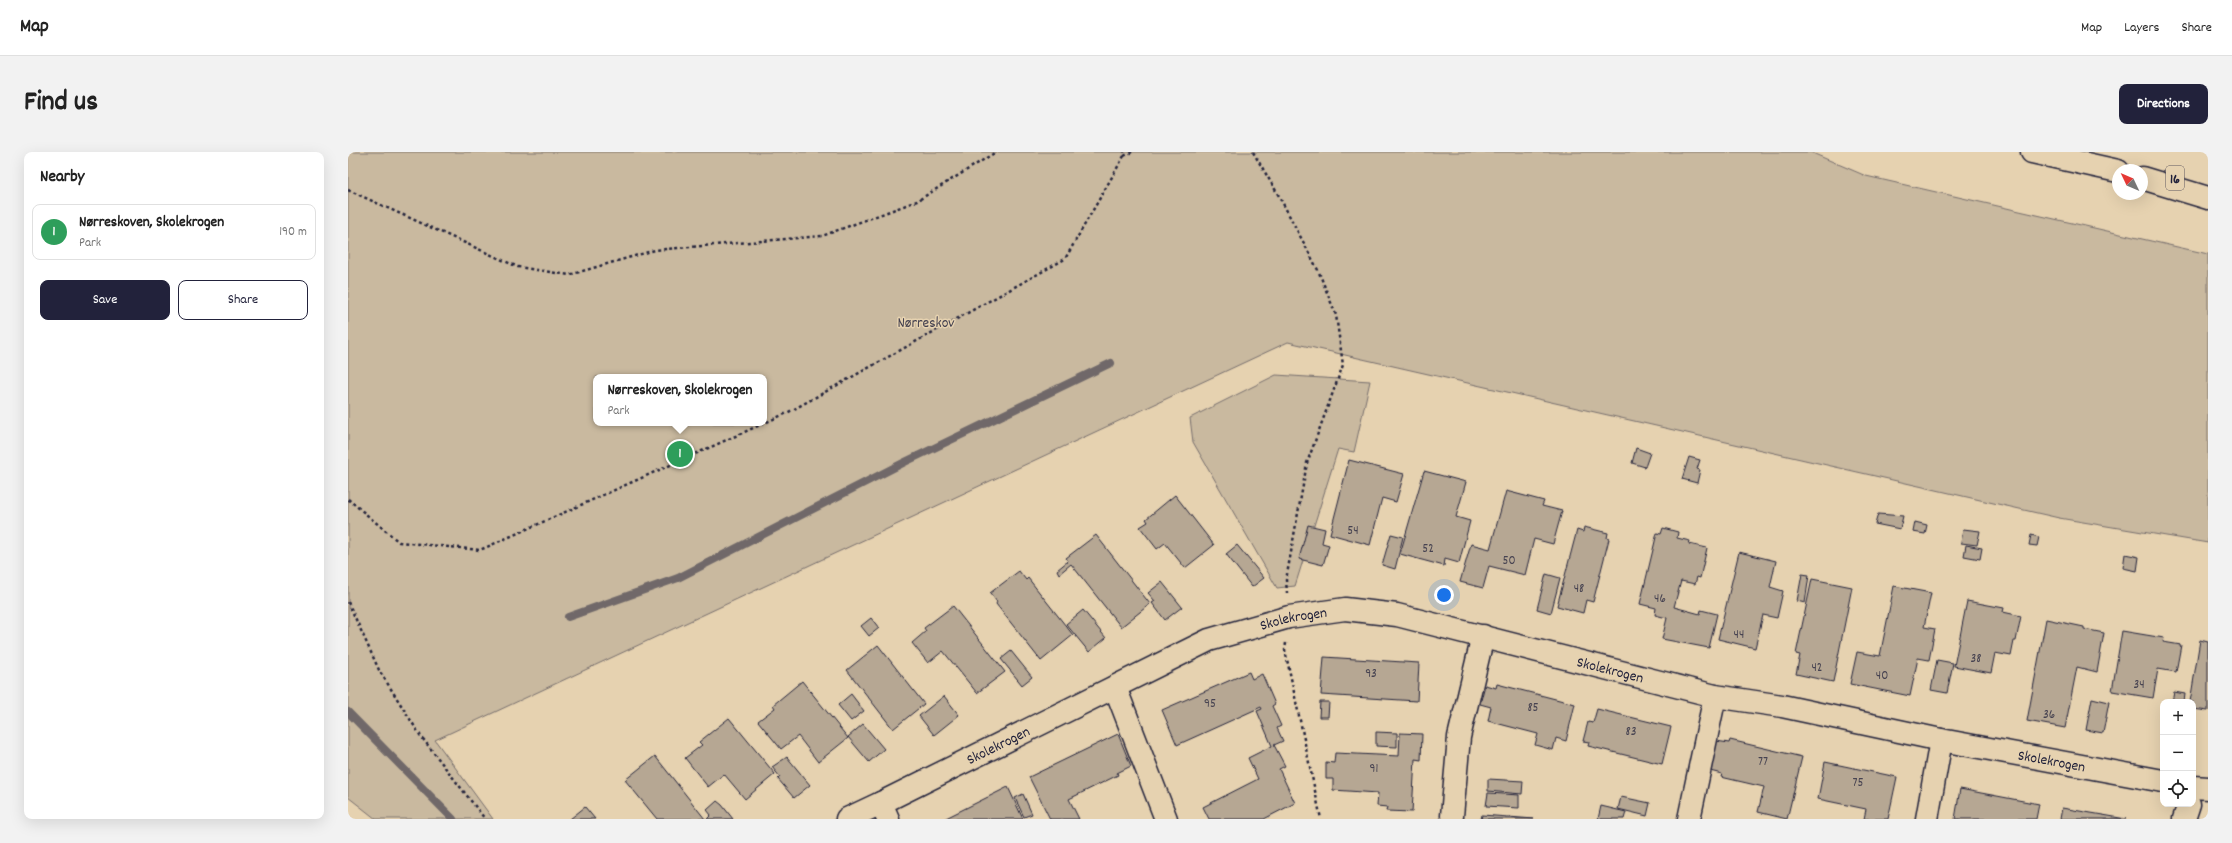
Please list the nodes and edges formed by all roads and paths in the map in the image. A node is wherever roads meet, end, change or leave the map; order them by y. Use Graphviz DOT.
graph roads {
  1 [pos="996,152"];
  2 [pos="1124,152"];
  3 [pos="1132,152"];
  4 [pos="1252,152"];
  5 [pos="2032,152"];
  6 [pos="1124,156"];
  7 [pos="2112,170"];
  8 [pos="2148,175"];
  9 [pos="2148,180"];
  10 [pos="2208,183"];
  11 [pos="348,190"];
  12 [pos="2208,198"];
  13 [pos="767,422"];
  14 [pos="758,426"];
  15 [pos="348,499"];
  16 [pos="348,602"];
  17 [pos="1289,617"];
  18 [pos="1483,636"];
  19 [pos="1114,687"];
  20 [pos="1715,696"];
  21 [pos="1941,740"];
  22 [pos="2160,780"];
  23 [pos="2189,807"];
  24 [pos="884,811"];
  25 [pos="1452,816"];
  26 [pos="485,819"];
  27 [pos="847,819"];
  28 [pos="1166,819"];
  29 [pos="1321,819"];
  30 [pos="1689,819"];
  31 [pos="1927,819"];
  32 [pos="2184,819"];
  1 -- 11 [label="path"];
  2 -- 6 [label="path"];
  3 -- 6 [label="path"];
  4 -- 17 [label="path"];
  5 -- 7 [label="main road"];
  6 -- 13 [label="path"];
  8 -- 10 [label="main road, 16"];
  9 -- 12 [label="main road"];
  14 -- 15 [label="path"];
  16 -- 26 [label="path"];
  17 -- 18 [label="main road, Skolekrogen"];
  17 -- 19 [label="main road, Skolekrogen"];
  17 -- 29 [label="path"];
  18 -- 20 [label="main road, Skolekrogen"];
  18 -- 25 [label="main road"];
  19 -- 24 [label="main road, Skolekrogen"];
  19 -- 28 [label="main road"];
  20 -- 21 [label="main road, Skolekrogen"];
  20 -- 30 [label="main road"];
  21 -- 22 [label="main road, Skolekrogen"];
  21 -- 31 [label="main road"];
  23 -- 32 [label="main road"];
  24 -- 27 [label="main road, Skolekrogen"];
}
